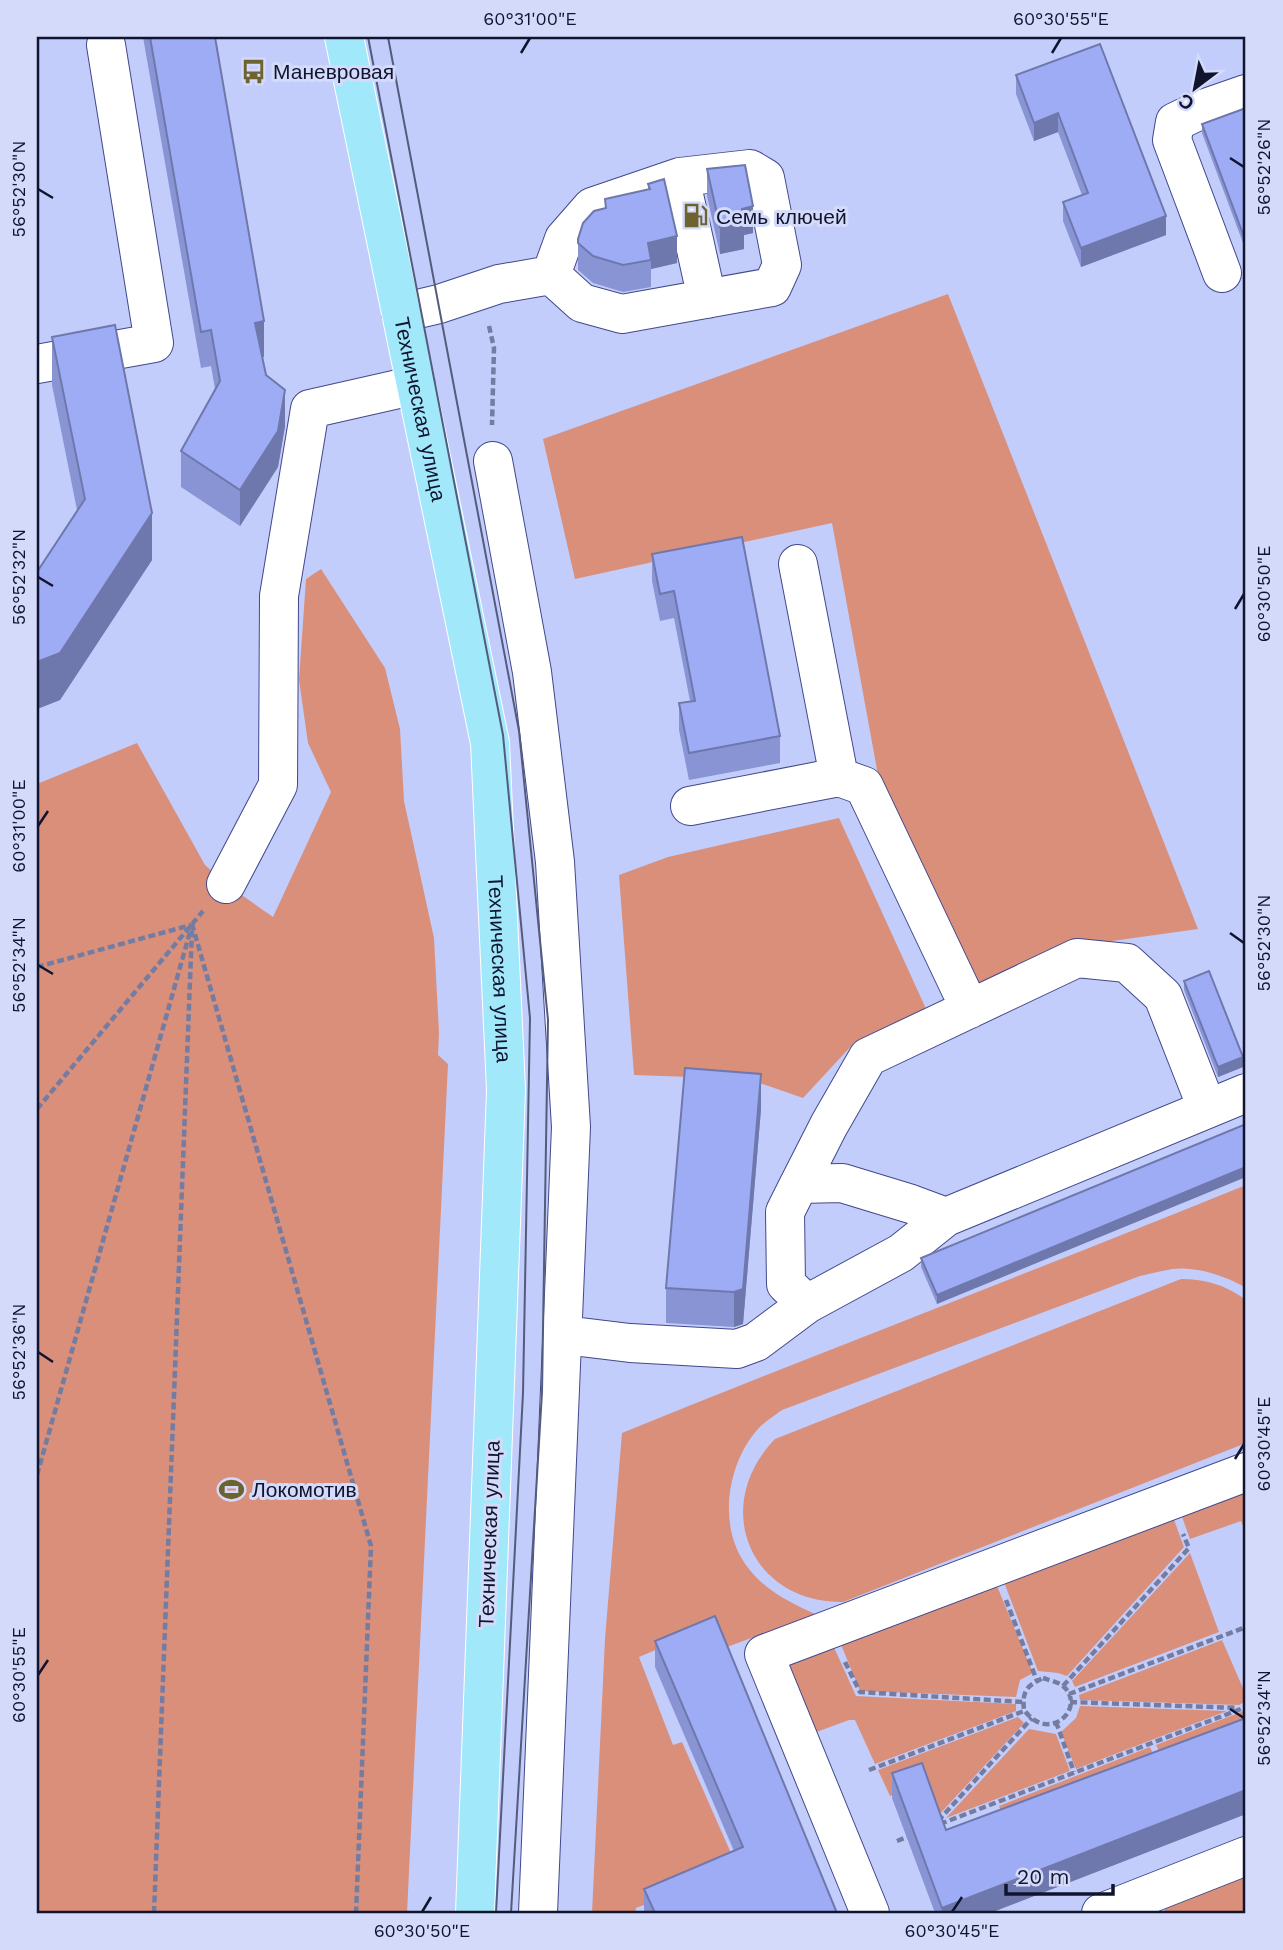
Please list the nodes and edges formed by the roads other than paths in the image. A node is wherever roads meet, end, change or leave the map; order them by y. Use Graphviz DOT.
graph roads {
  1 [pos="344,37"];
  2 [pos="106,45"];
  3 [pos="1246,94"];
  4 [pos="680,177"];
  5 [pos="1222,273"];
  6 [pos="551,275"];
  7 [pos="707,299"];
  8 [pos="401,313"];
  9 [pos="37,364"];
  10 [pos="416,385"];
  11 [pos="493,461"];
  12 [pos="798,564"];
  13 [pos="839,777"];
  14 [pos="690,806"];
  15 [pos="226,884"];
  16 [pos="970,1009"];
  17 [pos="1246,1093"];
  18 [pos="1207,1108"];
  19 [pos="799,1184"];
  20 [pos="946,1217"];
  21 [pos="807,1304"];
  22 [pos="564,1335"];
  23 [pos="1246,1472"];
  24 [pos="1246,1856"];
  25 [pos="475,1913"];
  26 [pos="538,1913"];
  27 [pos="870,1913"];
  28 [pos="1101,1913"];
  1 -- 8 [label="main road, Техническая улица"];
  2 -- 9 [label="lane"];
  3 -- 5 [label="lane"];
  4 -- 6 [label="lane"];
  4 -- 7 [label="lane"];
  4 -- 7 [label="lane"];
  6 -- 7 [label="lane"];
  6 -- 8 [label="lane"];
  8 -- 10 [label="main road, Техническая улица"];
  10 -- 15 [label="lane"];
  10 -- 25 [label="main road, Техническая улица"];
  11 -- 22 [label="lane"];
  12 -- 13 [label="lane"];
  13 -- 14 [label="lane"];
  13 -- 16 [label="lane"];
  16 -- 18 [label="lane"];
  16 -- 19 [label="lane"];
  17 -- 18 [label="lane"];
  18 -- 20 [label="lane"];
  19 -- 20 [label="lane"];
  19 -- 21 [label="lane"];
  20 -- 21 [label="lane"];
  21 -- 22 [label="lane"];
  22 -- 26 [label="lane"];
  23 -- 27 [label="lane"];
  24 -- 28 [label="lane"];
}
